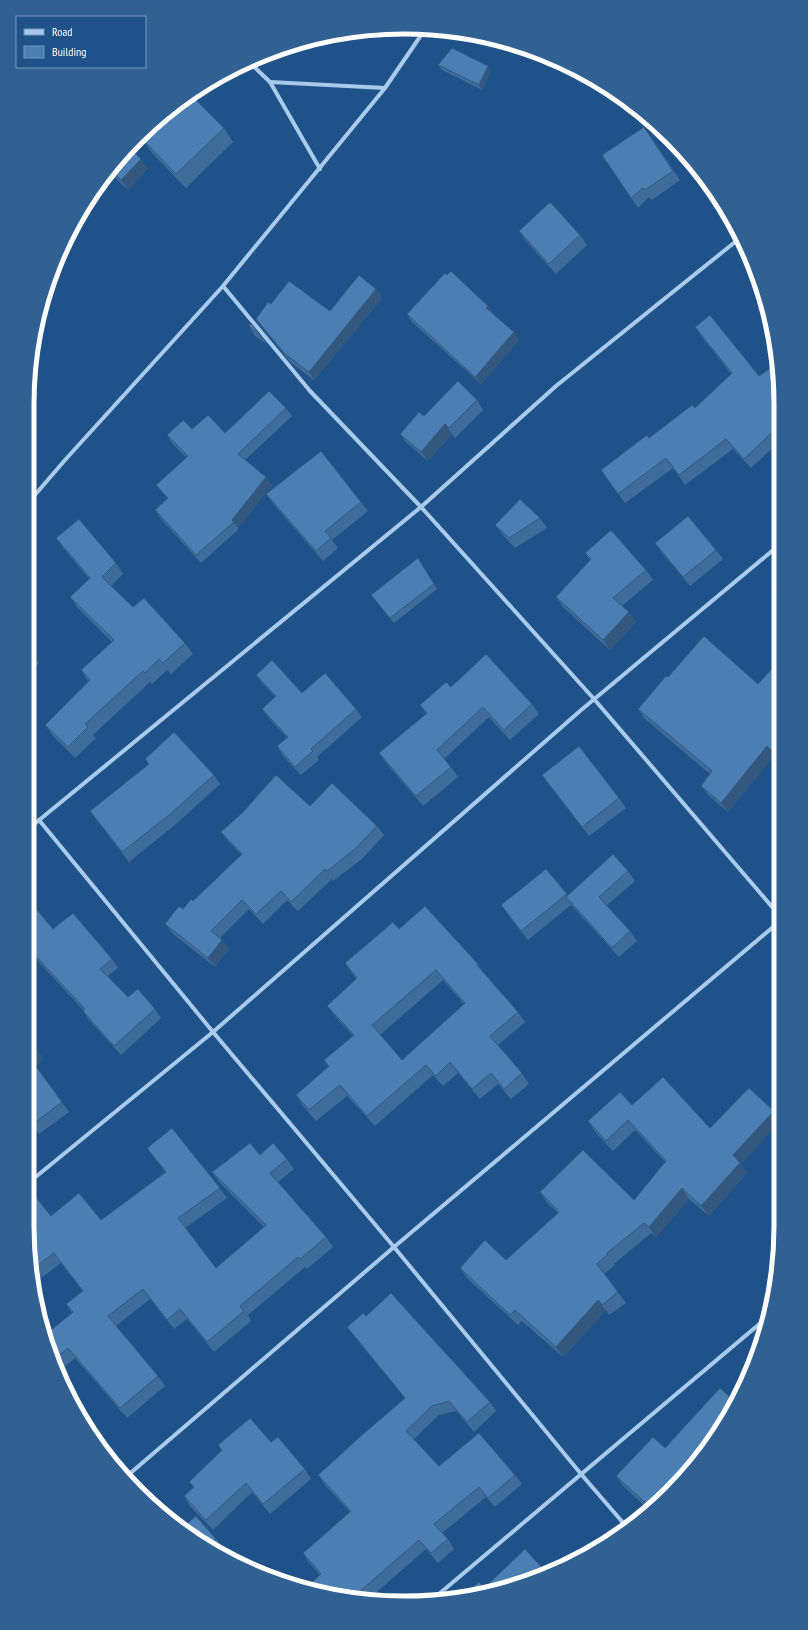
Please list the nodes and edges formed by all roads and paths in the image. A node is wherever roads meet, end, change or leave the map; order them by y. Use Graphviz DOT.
graph roads {
  1 [pos="421,35"];
  2 [pos="254,66"];
  3 [pos="270,82"];
  4 [pos="385,88"];
  5 [pos="320,169"];
  6 [pos="736,241"];
  7 [pos="223,286"];
  8 [pos="34,496"];
  9 [pos="420,507"];
  10 [pos="774,549"];
  11 [pos="594,699"];
  12 [pos="39,820"];
  13 [pos="34,824"];
  14 [pos="774,909"];
  15 [pos="774,926"];
  16 [pos="213,1032"];
  17 [pos="34,1178"];
  18 [pos="394,1248"];
  19 [pos="761,1323"];
  20 [pos="129,1474"];
  21 [pos="581,1474"];
  22 [pos="625,1523"];
  23 [pos="439,1594"];
  1 -- 4 [label="street"];
  2 -- 3 [label="street"];
  3 -- 4 [label="street"];
  3 -- 5 [label="street"];
  4 -- 5 [label="street"];
  5 -- 7 [label="street"];
  6 -- 9 [label="street"];
  7 -- 8 [label="street"];
  7 -- 9 [label="street"];
  9 -- 11 [label="street"];
  9 -- 12 [label="street"];
  10 -- 11 [label="street"];
  11 -- 14 [label="street"];
  11 -- 16 [label="street"];
  12 -- 13 [label="street"];
  12 -- 16 [label="street"];
  15 -- 18 [label="street"];
  16 -- 17 [label="street"];
  16 -- 18 [label="street"];
  18 -- 20 [label="street"];
  18 -- 21 [label="street"];
  19 -- 21 [label="street"];
  21 -- 22 [label="street"];
  21 -- 23 [label="street"];
}
